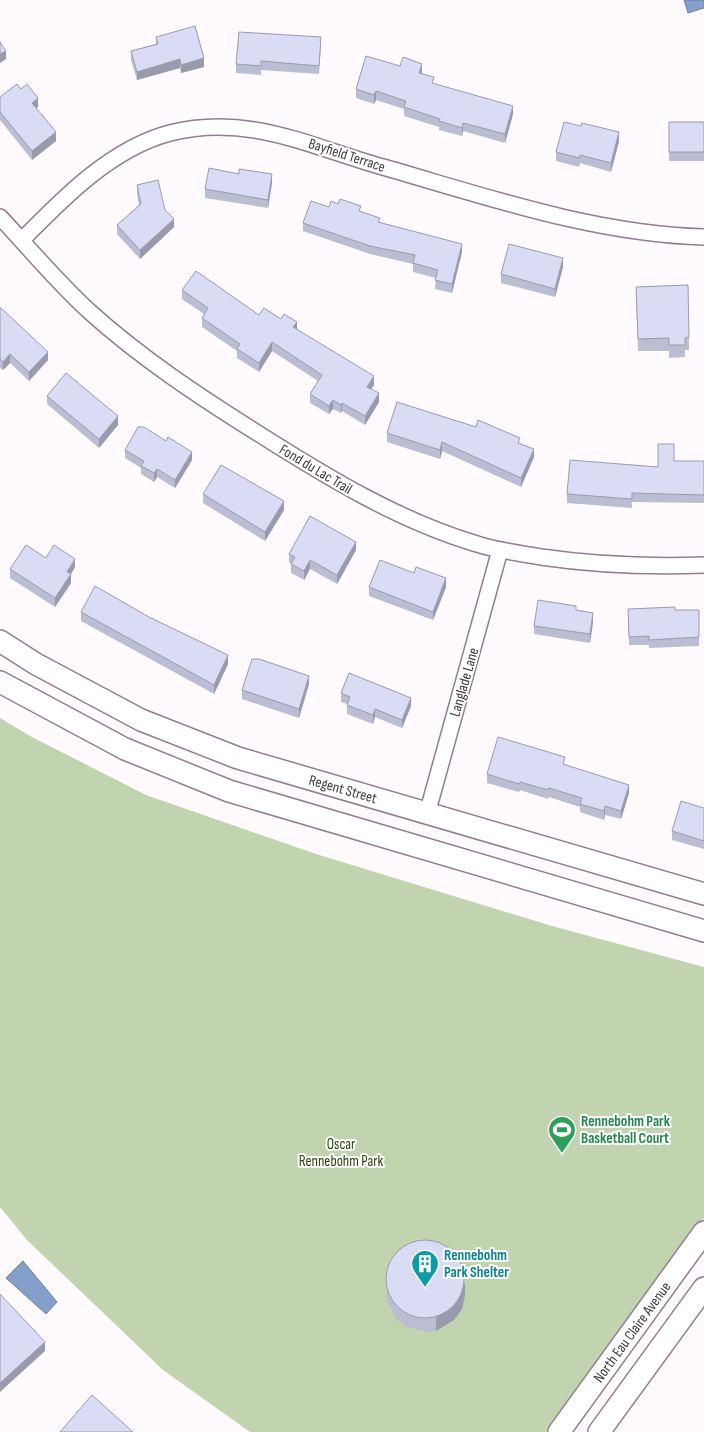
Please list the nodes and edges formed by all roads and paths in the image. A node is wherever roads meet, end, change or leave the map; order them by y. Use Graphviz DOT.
graph roads {
  1 [pos="0,217"];
  2 [pos="704,236"];
  3 [pos="22,240"];
  4 [pos="500,550"];
  5 [pos="704,565"];
  6 [pos="0,641"];
  7 [pos="0,682"];
  8 [pos="427,814"];
  9 [pos="417,845"];
  10 [pos="704,894"];
  11 [pos="704,930"];
  12 [pos="700,1245"];
  13 [pos="704,1288"];
  14 [pos="559,1432"];
  15 [pos="599,1432"];
  1 -- 3 [label="street, Fond du Lac Trail"];
  2 -- 3 [label="street, Bayfield Terrace"];
  3 -- 4 [label="street, Fond du Lac Trail"];
  4 -- 5 [label="street, Fond du Lac Trail"];
  4 -- 8 [label="street, Langlade Lane"];
  6 -- 8 [label="street, Regent Street"];
  7 -- 9 [label="street"];
  8 -- 9 [label="street"];
  8 -- 10 [label="street, Regent Street"];
  9 -- 11 [label="street"];
  12 -- 14 [label="street, North Eau Claire Avenue"];
  13 -- 15 [label="street"];
}
